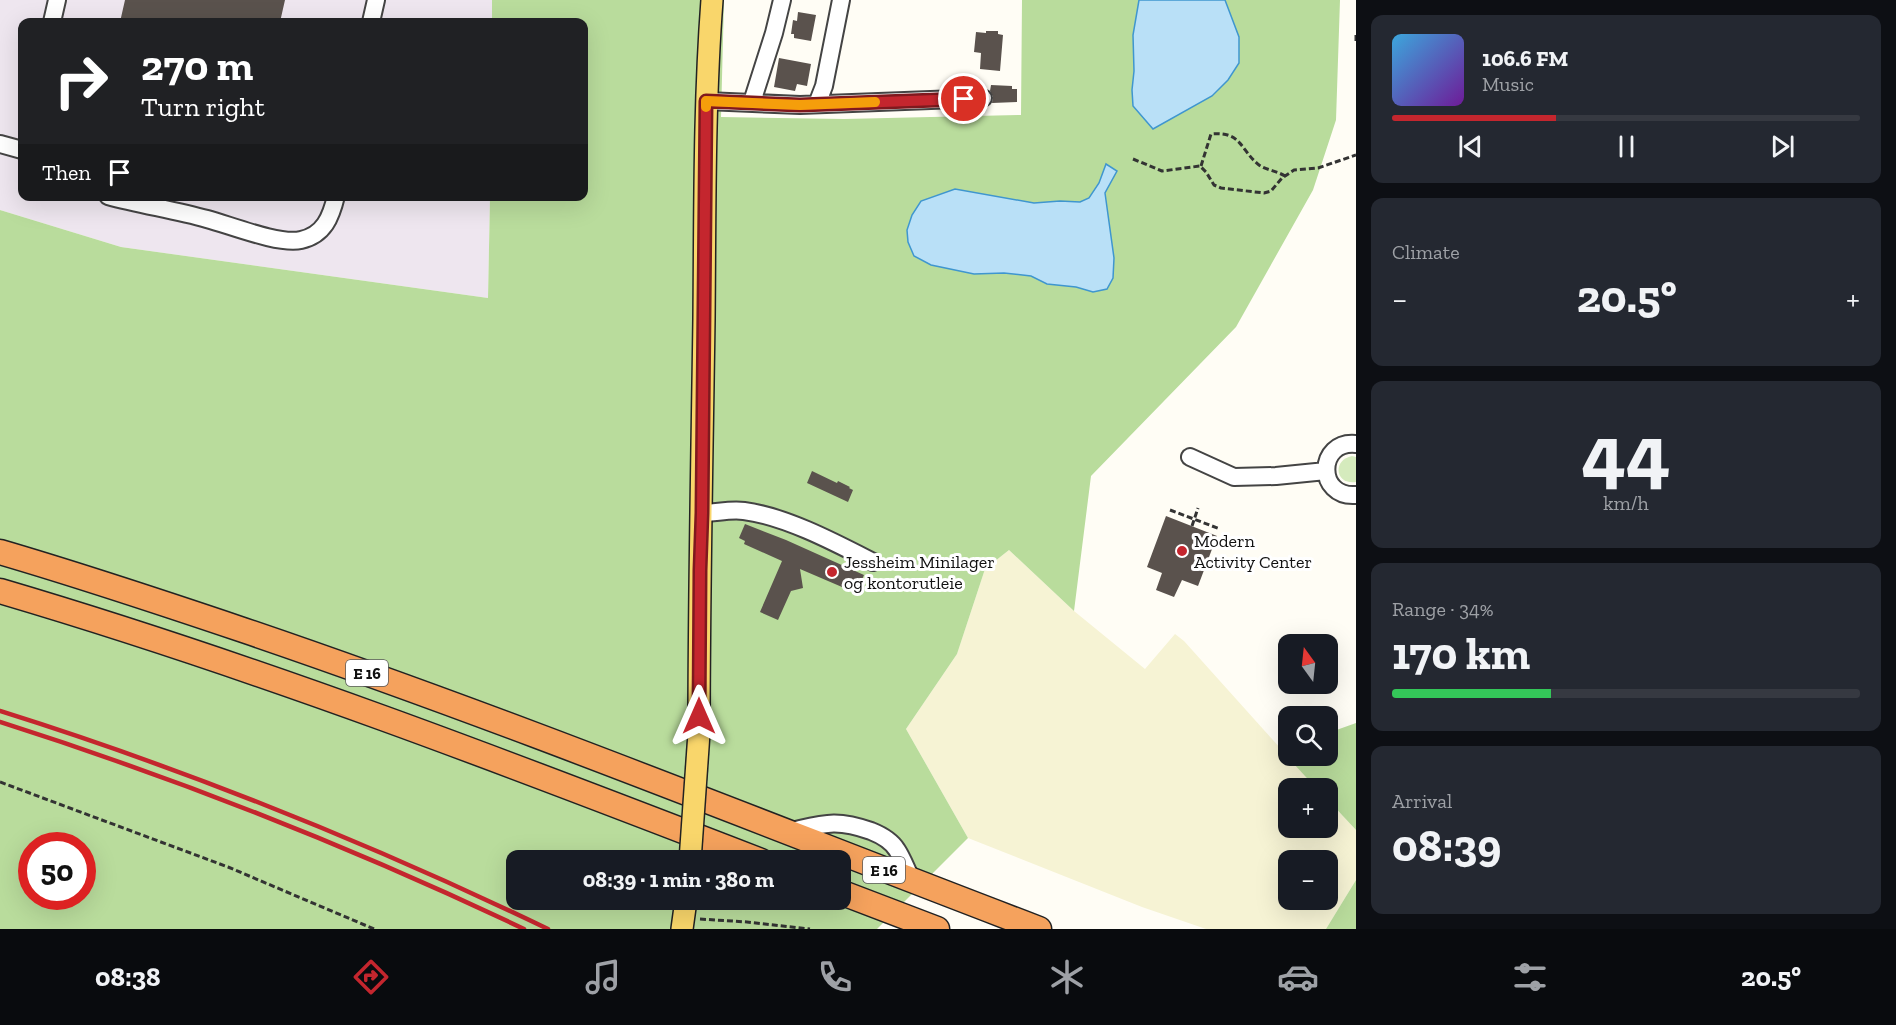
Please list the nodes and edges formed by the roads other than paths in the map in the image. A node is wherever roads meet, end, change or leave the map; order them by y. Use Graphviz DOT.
graph roads {
  1 [pos="57,0"];
  2 [pos="376,0"];
  3 [pos="712,0"];
  4 [pos="782,0"];
  5 [pos="841,0"];
  6 [pos="53,18"];
  7 [pos="372,18"];
  8 [pos="983,98"];
  9 [pos="706,101"];
  10 [pos="753,102"];
  11 [pos="817,104"];
  12 [pos="0,144"];
  13 [pos="18,148"];
  14 [pos="129,201"];
  15 [pos="334,201"];
  16 [pos="1356,444"];
  17 [pos="1190,457"];
  18 [pos="1326,471"];
  19 [pos="1356,495"];
  20 [pos="702,513"];
  21 [pos="0,552"];
  22 [pos="873,562"];
  23 [pos="0,591"];
  24 [pos="691,850"];
  25 [pos="732,850"];
  26 [pos="851,898"];
  27 [pos="896,921"];
  28 [pos="937,929"];
  29 [pos="1039,929"];
  1 -- 6 [label="street"];
  2 -- 7 [label="street"];
  3 -- 9 [label="main road"];
  4 -- 10 [label="street"];
  5 -- 11 [label="street"];
  8 -- 11 [label="street"];
  9 -- 10 [label="street"];
  9 -- 20 [label="main road"];
  10 -- 11 [label="street"];
  12 -- 13 [label="street"];
  14 -- 15 [label="street"];
  16 -- 18 [label="street"];
  17 -- 18 [label="street"];
  18 -- 19 [label="street"];
  20 -- 22 [label="street"];
  20 -- 24 [label="main road, bridge"];
  21 -- 29 [label="highway, E 16"];
  23 -- 25 [label="highway, E 16"];
  26 -- 27 [label="highway, E 16"];
  27 -- 28 [label="highway, E 16"];
}
